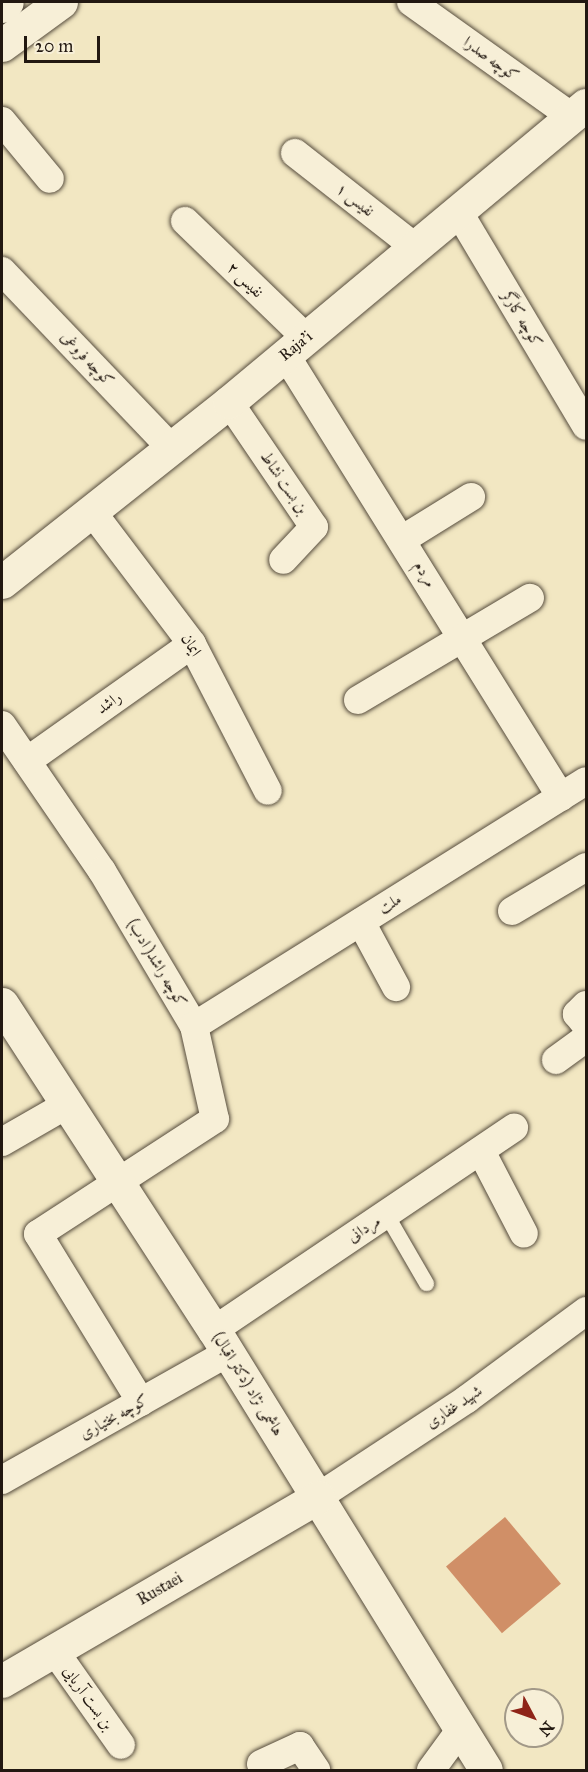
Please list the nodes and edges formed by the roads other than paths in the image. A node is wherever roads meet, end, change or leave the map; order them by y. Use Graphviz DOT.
graph roads {
  1 [pos="7,2"];
  2 [pos="61,2"];
  3 [pos="411,2"];
  4 [pos="2,6"];
  5 [pos="2,45"];
  6 [pos="579,111"];
  7 [pos="2,121"];
  8 [pos="295,153"];
  9 [pos="50,179"];
  10 [pos="458,211"];
  11 [pos="184,221"];
  12 [pos="415,247"];
  13 [pos="2,271"];
  14 [pos="295,346"];
  15 [pos="229,402"];
  16 [pos="582,407"];
  17 [pos="171,448"];
  18 [pos="471,497"];
  19 [pos="93,513"];
  20 [pos="404,538"];
  21 [pos="283,560"];
  22 [pos="3,577"];
  23 [pos="530,598"];
  24 [pos="465,638"];
  25 [pos="192,644"];
  26 [pos="358,699"];
  27 [pos="2,725"];
  28 [pos="27,761"];
  29 [pos="586,781"];
  30 [pos="268,791"];
  31 [pos="561,797"];
  32 [pos="586,867"];
  33 [pos="512,911"];
  34 [pos="361,922"];
  35 [pos="396,987"];
  36 [pos="2,1004"];
  37 [pos="586,1005"];
  38 [pos="586,1025"];
  39 [pos="194,1026"];
  40 [pos="586,1038"];
  41 [pos="556,1060"];
  42 [pos="68,1104"];
  43 [pos="514,1128"];
  44 [pos="2,1142"];
  45 [pos="481,1151"];
  46 [pos="117,1182"];
  47 [pos="386,1214"];
  48 [pos="524,1234"];
  49 [pos="426,1283"];
  50 [pos="586,1311"];
  51 [pos="221,1342"];
  52 [pos="141,1402"];
  53 [pos="2,1480"];
  54 [pos="318,1497"];
  55 [pos="54,1650"];
  56 [pos="2,1681"];
  57 [pos="461,1729"];
  58 [pos="121,1745"];
  59 [pos="261,1764"];
  60 [pos="316,1770"];
  61 [pos="431,1770"];
  62 [pos="486,1770"];
  1 -- 4 [label="main road"];
  2 -- 5 [label="main road"];
  3 -- 6 [label="street, کوچه صدرا"];
  6 -- 10 [label="main road, Raja'i"];
  7 -- 9 [label="street"];
  8 -- 12 [label="street, نفیس ‍۱"];
  10 -- 12 [label="main road, Raja'i"];
  10 -- 16 [label="street, کوچه کارگر"];
  11 -- 14 [label="street, نفیس ۲"];
  12 -- 14 [label="main road, Raja'i"];
  13 -- 17 [label="street, کوچه فروغی"];
  14 -- 15 [label="main road, Raja'i"];
  14 -- 20 [label="street, مردم"];
  15 -- 17 [label="main road, Raja'i"];
  15 -- 21 [label="street, بن بست نشاط"];
  17 -- 19 [label="main road, Raja'i"];
  18 -- 20 [label="street"];
  19 -- 22 [label="main road, Raja'i"];
  19 -- 25 [label="street, ایمان"];
  20 -- 24 [label="street, مردم"];
  23 -- 24 [label="street"];
  24 -- 26 [label="street"];
  24 -- 31 [label="street, مردم"];
  25 -- 28 [label="street, راشد"];
  25 -- 30 [label="street, ایمان"];
  27 -- 28 [label="street, کوچه راشد( ادب)"];
  28 -- 39 [label="street, کوچه راشد( ادب)"];
  29 -- 31 [label="street, ملت"];
  31 -- 34 [label="street, ملت"];
  32 -- 33 [label="street"];
  34 -- 35 [label="street"];
  34 -- 39 [label="street, ملت"];
  36 -- 42 [label="main road, هاشمی نژاد (دکتر اقبال)"];
  37 -- 38 [label="street"];
  39 -- 46 [label="street, کوچه راشد( ادب)"];
  40 -- 41 [label="street"];
  42 -- 44 [label="street"];
  42 -- 46 [label="main road, هاشمی نژاد (دکتر اقبال)"];
  43 -- 45 [label="street, مردانی"];
  45 -- 47 [label="street, مردانی"];
  45 -- 48 [label="street"];
  46 -- 51 [label="main road, هاشمی نژاد (دکتر اقبال)"];
  46 -- 52 [label="street"];
  47 -- 49 [label="lane"];
  47 -- 51 [label="street, مردانی"];
  50 -- 54 [label="street, شهید غفاری"];
  51 -- 52 [label="street, کوچه بختیاری"];
  51 -- 54 [label="main road, هاشمی نژاد (دکتر اقبال)"];
  52 -- 53 [label="street, کوچه بختیاری"];
  54 -- 55 [label="main road, Rustaei"];
  54 -- 57 [label="main road, هاشمی نژاد (دکتر اقبال)"];
  55 -- 56 [label="main road, Rustaei"];
  55 -- 58 [label="street, بن بست آریایی"];
  57 -- 61 [label="street"];
  57 -- 62 [label="main road, هاشمی نژاد (دکتر اقبال)"];
  59 -- 60 [label="street"];
}
